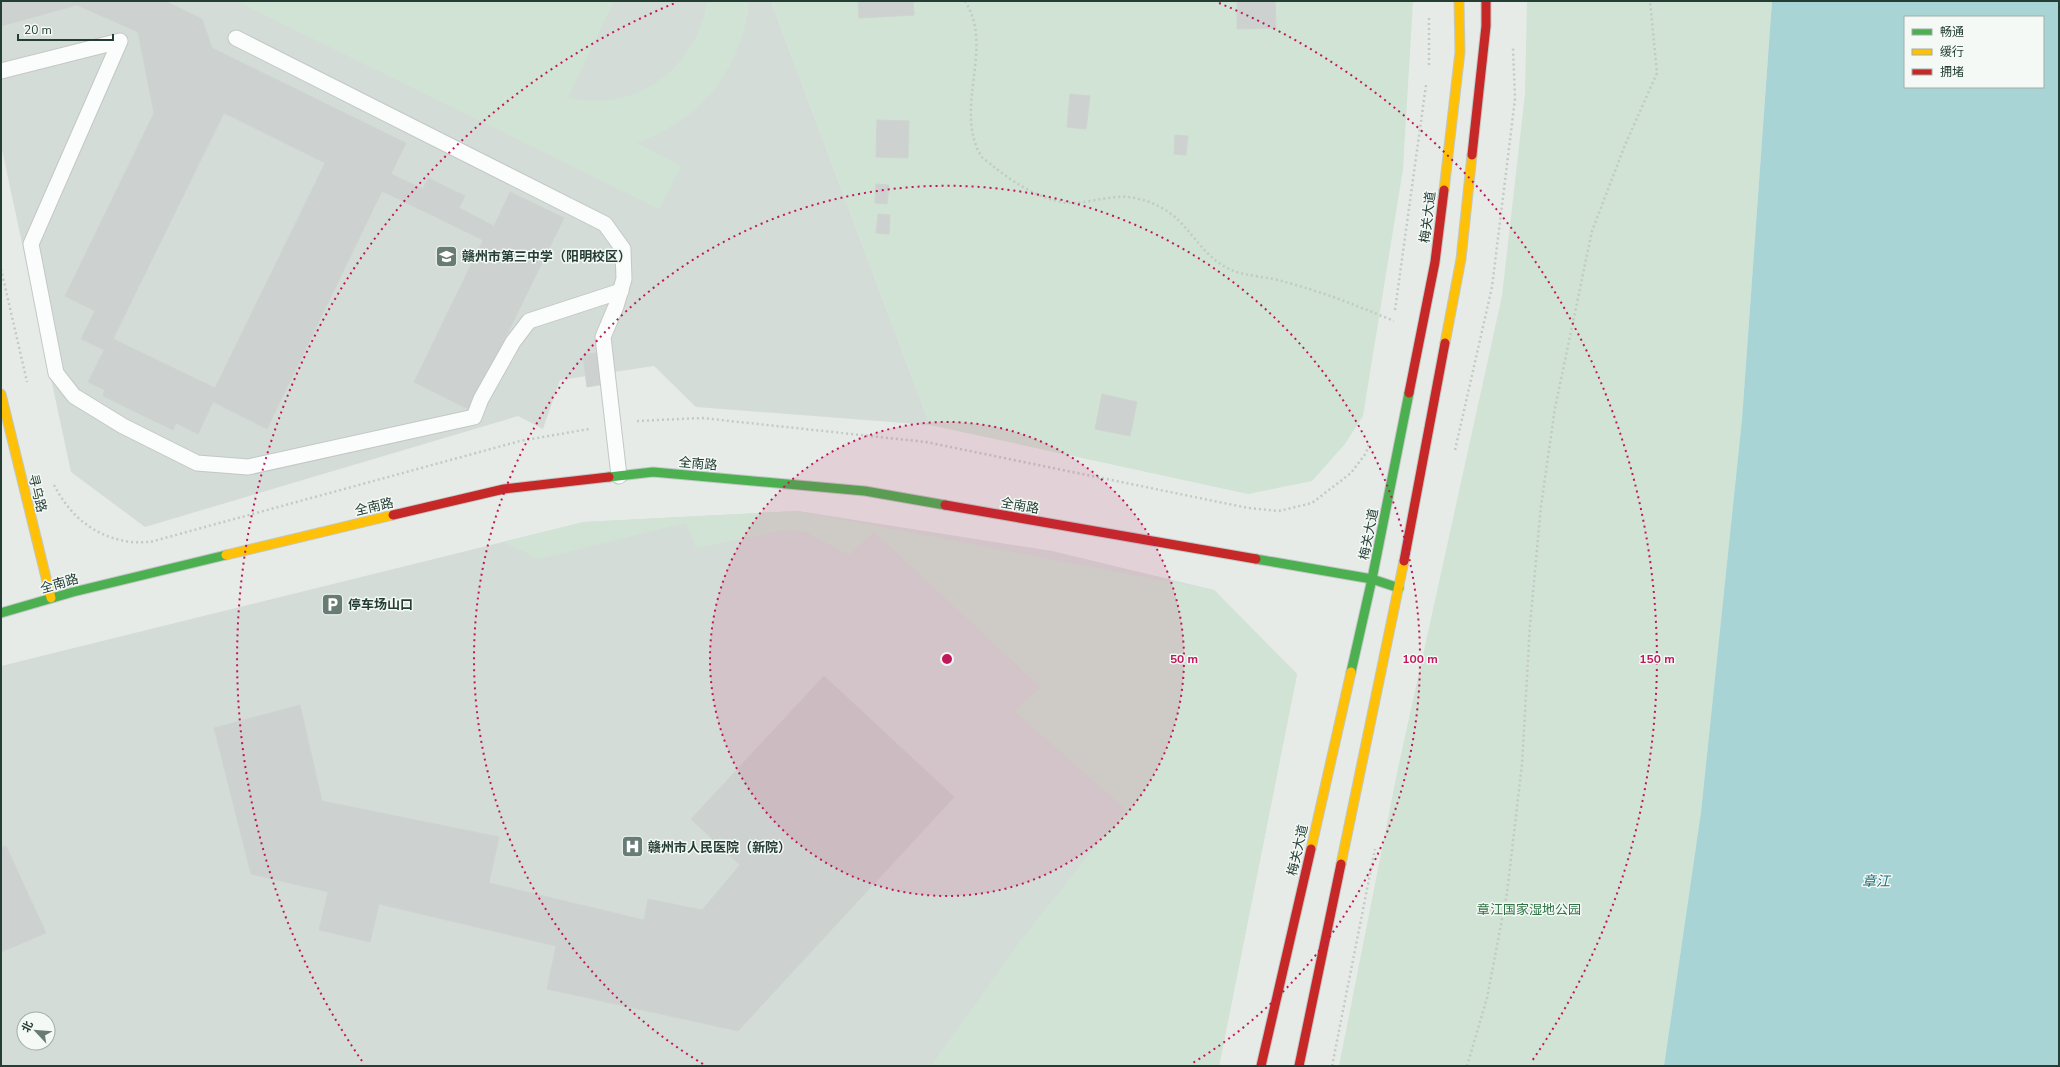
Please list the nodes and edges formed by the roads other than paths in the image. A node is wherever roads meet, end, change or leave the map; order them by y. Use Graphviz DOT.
graph roads {
  1 [pos="1459,1"];
  2 [pos="1486,1"];
  3 [pos="236,38"];
  4 [pos="1,71"];
  5 [pos="621,291"];
  6 [pos="1,394"];
  7 [pos="619,476"];
  8 [pos="1372,579"];
  9 [pos="1399,588"];
  10 [pos="50,598"];
  11 [pos="1,613"];
  12 [pos="1261,1066"];
  13 [pos="1299,1066"];
  1 -- 8 [label="main road, 梅关大道"];
  2 -- 9 [label="main road"];
  3 -- 5 [label="lane"];
  4 -- 5 [label="lane"];
  5 -- 7 [label="lane"];
  6 -- 10 [label="main road, 寻乌路"];
  7 -- 8 [label="main road, 全南路"];
  7 -- 10 [label="main road, 全南路"];
  8 -- 9 [label="main road, 全南路"];
  8 -- 12 [label="main road, 梅关大道"];
  9 -- 13 [label="main road"];
  10 -- 11 [label="main road, 全南路"];
}
